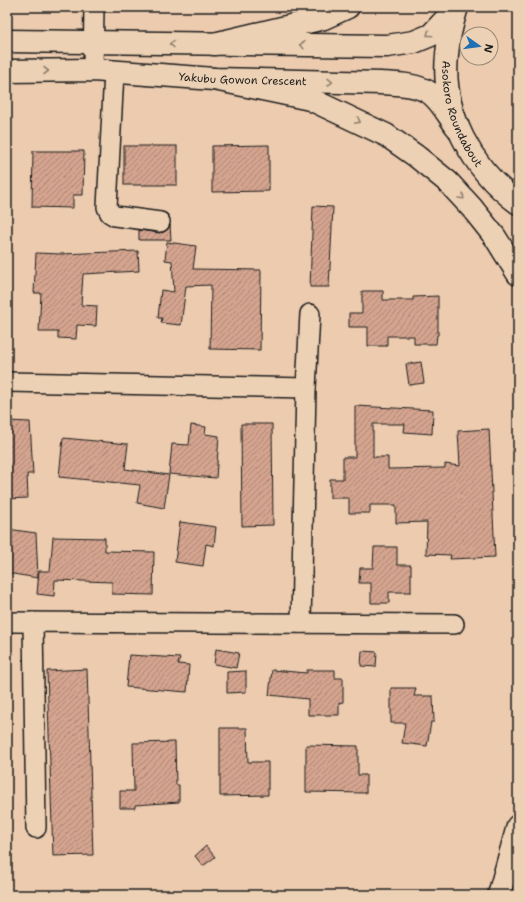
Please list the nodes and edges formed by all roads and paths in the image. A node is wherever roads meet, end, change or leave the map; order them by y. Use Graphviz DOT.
graph roads {
  1 [pos="94,7"];
  2 [pos="348,7"];
  3 [pos="457,7"];
  4 [pos="7,41"];
  5 [pos="93,43"];
  6 [pos="214,44"];
  7 [pos="7,71"];
  8 [pos="104,71"];
  9 [pos="214,79"];
  10 [pos="458,130"];
  11 [pos="518,203"];
  12 [pos="160,222"];
  13 [pos="518,274"];
  14 [pos="310,314"];
  15 [pos="7,382"];
  16 [pos="306,388"];
  17 [pos="7,622"];
  18 [pos="33,622"];
  19 [pos="301,623"];
  20 [pos="454,624"];
  21 [pos="518,826"];
  22 [pos="36,828"];
  23 [pos="499,895"];
  1 -- 5 [label="street"];
  2 -- 6 [label="main road"];
  3 -- 6 [label="main road, one-way"];
  3 -- 10 [label="main road, Asokoro Roundabout"];
  4 -- 5 [label="main road"];
  6 -- 5 [label="main road, one-way"];
  5 -- 8 [label="street"];
  7 -- 8 [label="main road, Yakubu Gowon Crescent, one-way"];
  8 -- 9 [label="main road, Yakubu Gowon Crescent"];
  8 -- 12 [label="street"];
  9 -- 10 [label="main road, Yakubu Gowon Crescent, one-way"];
  9 -- 13 [label="main road, one-way"];
  10 -- 11 [label="main road, Asokoro Roundabout"];
  14 -- 16 [label="street"];
  15 -- 16 [label="street"];
  16 -- 19 [label="street"];
  17 -- 18 [label="street"];
  18 -- 19 [label="street"];
  18 -- 22 [label="street"];
  19 -- 20 [label="street"];
  21 -- 23 [label="main road"];
}
